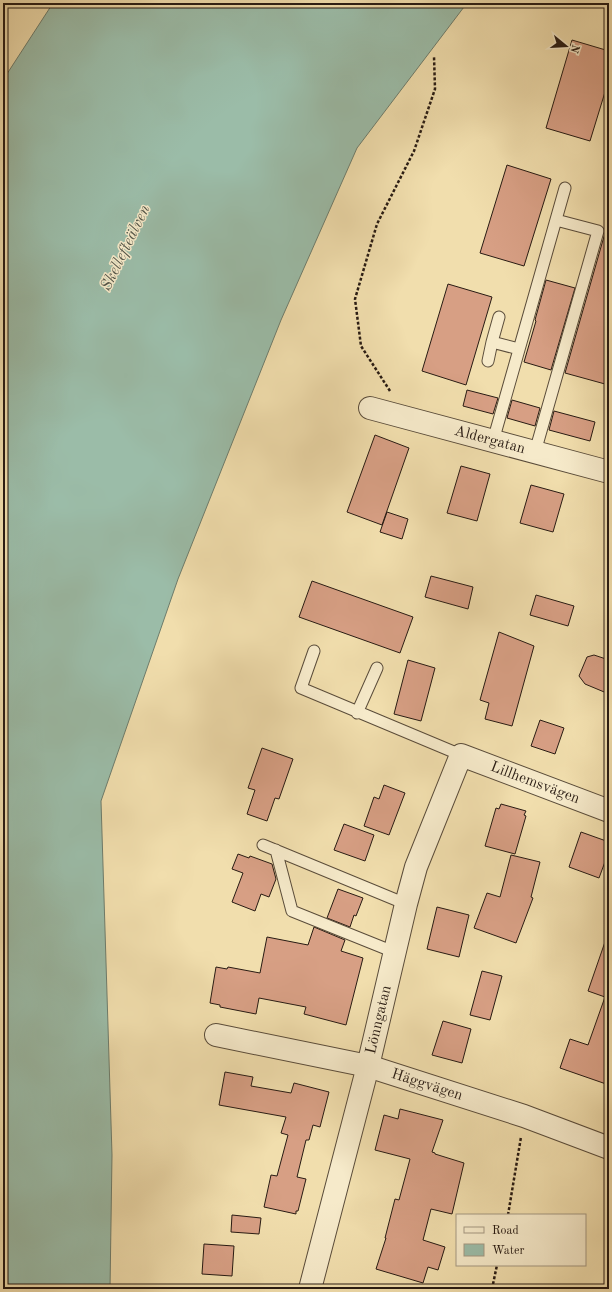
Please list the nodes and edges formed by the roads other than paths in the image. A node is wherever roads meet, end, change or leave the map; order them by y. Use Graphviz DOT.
graph roads {
  1 [pos="565,188"];
  2 [pos="556,220"];
  3 [pos="499,317"];
  4 [pos="492,342"];
  5 [pos="519,349"];
  6 [pos="488,361"];
  7 [pos="370,408"];
  8 [pos="493,441"];
  9 [pos="535,452"];
  10 [pos="609,472"];
  11 [pos="314,651"];
  12 [pos="377,668"];
  13 [pos="357,713"];
  14 [pos="461,755"];
  15 [pos="609,811"];
  16 [pos="264,845"];
  17 [pos="276,850"];
  18 [pos="406,904"];
  19 [pos="394,952"];
  20 [pos="216,1035"];
  21 [pos="368,1066"];
  22 [pos="609,1148"];
  23 [pos="310,1289"];
  1 -- 2 [label="lane"];
  2 -- 5 [label="lane"];
  2 -- 9 [label="lane"];
  3 -- 4 [label="lane"];
  4 -- 5 [label="lane"];
  4 -- 6 [label="lane"];
  5 -- 8 [label="lane"];
  7 -- 8 [label="street, Aldergatan"];
  8 -- 9 [label="street, Aldergatan"];
  9 -- 10 [label="street, Aldergatan"];
  11 -- 13 [label="lane"];
  12 -- 13 [label="lane"];
  13 -- 14 [label="lane"];
  14 -- 15 [label="street, Lillhemsvägen"];
  14 -- 18 [label="street, Lönngatan"];
  16 -- 17 [label="lane"];
  17 -- 18 [label="lane"];
  17 -- 19 [label="lane"];
  18 -- 19 [label="street, Lönngatan"];
  19 -- 21 [label="street, Lönngatan"];
  20 -- 21 [label="street, Häggvägen"];
  21 -- 22 [label="street, Häggvägen"];
  21 -- 23 [label="street, Lönngatan"];
}
